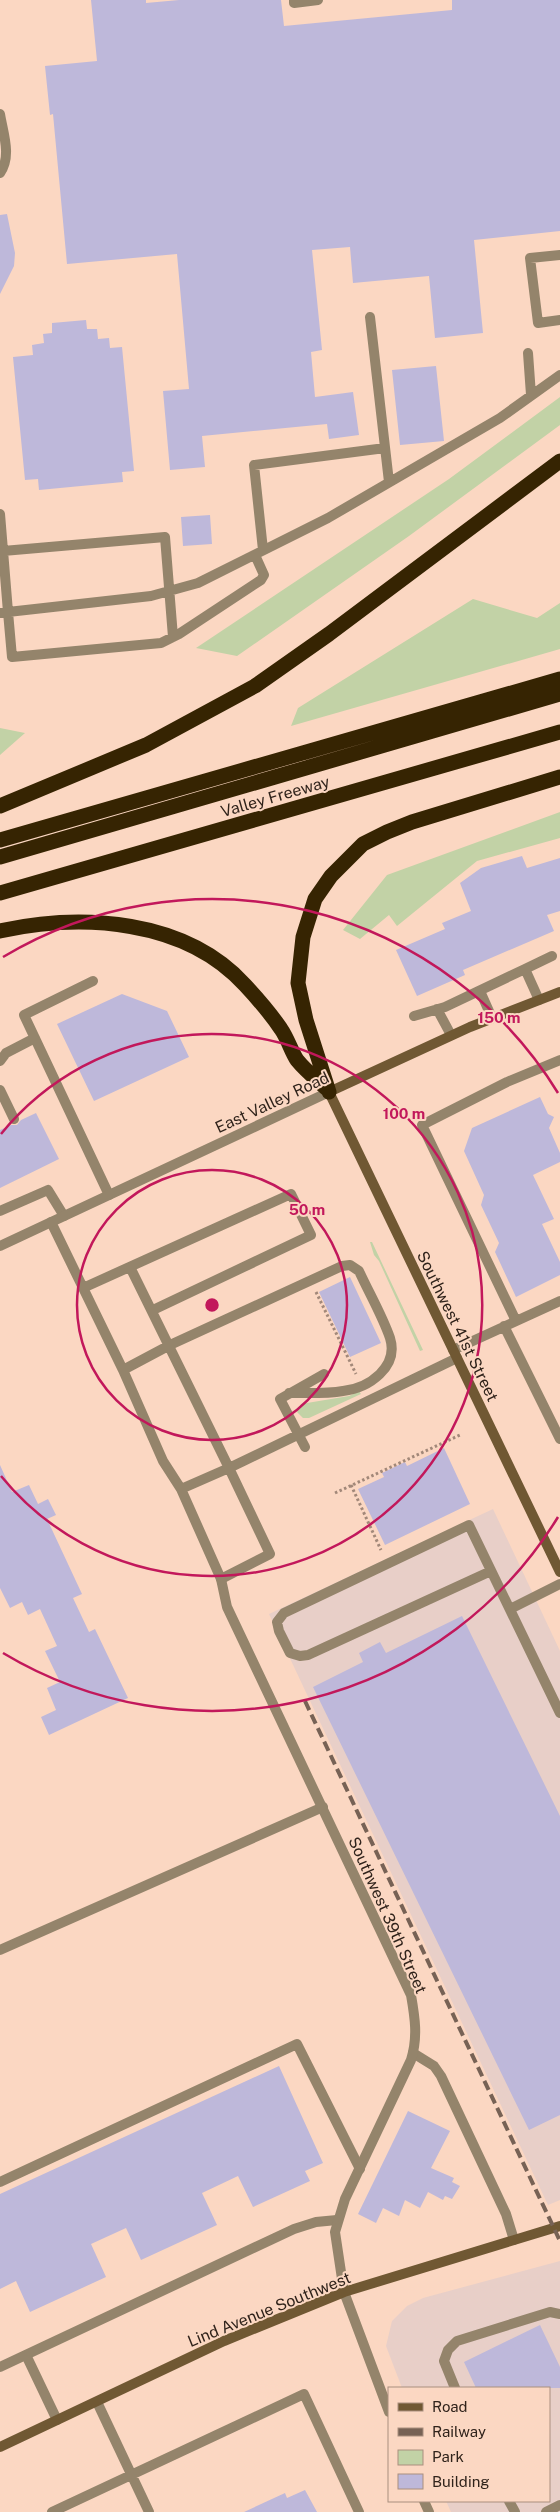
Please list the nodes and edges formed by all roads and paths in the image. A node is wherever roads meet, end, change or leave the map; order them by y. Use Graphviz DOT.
graph roads {
  1 [pos="294,0"];
  2 [pos="318,0"];
  3 [pos="0,114"];
  4 [pos="0,173"];
  5 [pos="560,255"];
  6 [pos="370,317"];
  7 [pos="560,320"];
  8 [pos="528,353"];
  9 [pos="560,375"];
  10 [pos="531,395"];
  11 [pos="385,448"];
  12 [pos="560,461"];
  13 [pos="390,482"];
  14 [pos="0,514"];
  15 [pos="3,551"];
  16 [pos="259,552"];
  17 [pos="2,565"];
  18 [pos="170,590"];
  19 [pos="4,612"];
  20 [pos="172,637"];
  21 [pos="560,679"];
  22 [pos="560,694"];
  23 [pos="560,732"];
  24 [pos="560,778"];
  25 [pos="0,806"];
  26 [pos="0,840"];
  27 [pos="0,856"];
  28 [pos="0,893"];
  29 [pos="0,931"];
  30 [pos="552,956"];
  31 [pos="525,969"];
  32 [pos="92,981"];
  33 [pos="480,991"];
  34 [pos="560,992"];
  35 [pos="539,1000"];
  36 [pos="437,1009"];
  37 [pos="414,1016"];
  38 [pos="492,1018"];
  39 [pos="451,1035"];
  40 [pos="36,1038"];
  41 [pos="0,1061"];
  42 [pos="559,1064"];
  43 [pos="0,1090"];
  44 [pos="330,1092"];
  45 [pos="14,1119"];
  46 [pos="109,1195"];
  47 [pos="0,1211"];
  48 [pos="64,1216"];
  49 [pos="51,1222"];
  50 [pos="0,1246"];
  51 [pos="130,1267"];
  52 [pos="83,1288"];
  53 [pos="316,1292"];
  54 [pos="560,1300"];
  55 [pos="153,1310"];
  56 [pos="516,1321"];
  57 [pos="504,1326"];
  58 [pos="170,1346"];
  59 [pos="455,1354"];
  60 [pos="123,1370"];
  61 [pos="324,1374"];
  62 [pos="361,1385"];
  63 [pos="289,1393"];
  64 [pos="298,1434"];
  65 [pos="460,1435"];
  66 [pos="560,1439"];
  67 [pos="305,1447"];
  68 [pos="229,1468"];
  69 [pos="350,1485"];
  70 [pos="181,1489"];
  71 [pos="335,1493"];
  72 [pos="381,1550"];
  73 [pos="491,1571"];
  74 [pos="560,1572"];
  75 [pos="221,1579"];
  76 [pos="560,1584"];
  77 [pos="510,1609"];
  78 [pos="560,1713"];
  79 [pos="323,1808"];
  80 [pos="0,1950"];
  81 [pos="413,2053"];
  82 [pos="360,2169"];
  83 [pos="0,2182"];
  84 [pos="337,2220"];
  85 [pos="560,2226"];
  86 [pos="514,2240"];
  87 [pos="344,2292"];
  88 [pos="560,2314"];
  89 [pos="26,2355"];
  90 [pos="0,2367"];
  91 [pos="455,2387"];
  92 [pos="97,2402"];
  93 [pos="388,2409"];
  94 [pos="57,2420"];
  95 [pos="0,2447"];
  96 [pos="132,2475"];
  97 [pos="560,2505"];
  98 [pos="52,2512"];
  99 [pos="149,2512"];
  100 [pos="359,2512"];
  101 [pos="546,2512"];
  1 -- 2 [label="street"];
  3 -- 4 [label="street"];
  5 -- 7 [label="street"];
  6 -- 11 [label="street"];
  8 -- 10 [label="street"];
  9 -- 10 [label="street"];
  10 -- 13 [label="street"];
  11 -- 13 [label="street"];
  11 -- 16 [label="street"];
  12 -- 25 [label="highway"];
  13 -- 16 [label="street"];
  14 -- 15 [label="street"];
  15 -- 17 [label="street"];
  15 -- 18 [label="street"];
  16 -- 18 [label="street"];
  16 -- 20 [label="street"];
  17 -- 19 [label="street"];
  18 -- 19 [label="street"];
  18 -- 20 [label="street"];
  19 -- 20 [label="street"];
  21 -- 26 [label="highway, Valley Freeway"];
  22 -- 27 [label="highway"];
  23 -- 28 [label="highway, Valley Freeway"];
  24 -- 44 [label="highway"];
  29 -- 44 [label="highway"];
  30 -- 31 [label="street"];
  31 -- 33 [label="street"];
  31 -- 35 [label="street"];
  32 -- 40 [label="street"];
  33 -- 36 [label="street"];
  33 -- 38 [label="street"];
  34 -- 35 [label="main road, East Valley Road"];
  35 -- 38 [label="main road, East Valley Road"];
  36 -- 37 [label="street"];
  36 -- 39 [label="street"];
  38 -- 39 [label="main road, East Valley Road"];
  39 -- 44 [label="main road, East Valley Road"];
  40 -- 41 [label="street"];
  40 -- 46 [label="street"];
  42 -- 56 [label="street"];
  43 -- 45 [label="street"];
  44 -- 46 [label="street, East Valley Road"];
  44 -- 59 [label="main road, Southwest 41st Street"];
  46 -- 48 [label="street, East Valley Road"];
  47 -- 48 [label="street"];
  48 -- 49 [label="street, East Valley Road"];
  49 -- 50 [label="street, East Valley Road"];
  49 -- 52 [label="street, Southwest 39th Street"];
  51 -- 52 [label="street"];
  51 -- 55 [label="street"];
  51 -- 55 [label="street"];
  52 -- 60 [label="street, Southwest 39th Street"];
  53 -- 62 [label="path"];
  54 -- 56 [label="street"];
  55 -- 58 [label="street"];
  56 -- 57 [label="street"];
  57 -- 59 [label="street"];
  57 -- 66 [label="street"];
  58 -- 60 [label="street"];
  58 -- 62 [label="street"];
  58 -- 68 [label="street"];
  59 -- 64 [label="street"];
  59 -- 74 [label="main road, Southwest 41st Street"];
  60 -- 70 [label="street, Southwest 39th Street"];
  61 -- 63 [label="street"];
  62 -- 63 [label="street"];
  63 -- 64 [label="street"];
  64 -- 67 [label="street"];
  64 -- 68 [label="street"];
  65 -- 69 [label="path"];
  68 -- 70 [label="street"];
  68 -- 75 [label="street"];
  69 -- 71 [label="path"];
  69 -- 72 [label="path"];
  70 -- 75 [label="street, Southwest 39th Street"];
  73 -- 73 [label="street"];
  73 -- 77 [label="street"];
  75 -- 79 [label="street, Southwest 39th Street"];
  76 -- 77 [label="street"];
  77 -- 78 [label="street"];
  79 -- 80 [label="street"];
  79 -- 81 [label="street, Southwest 39th Street"];
  81 -- 82 [label="street, Southwest 39th Street"];
  81 -- 86 [label="street"];
  82 -- 83 [label="street"];
  82 -- 84 [label="street, Southwest 39th Street"];
  84 -- 87 [label="street, Southwest 39th Street"];
  84 -- 89 [label="street"];
  85 -- 86 [label="main road, Lind Avenue Southwest"];
  86 -- 87 [label="main road, Lind Avenue Southwest"];
  87 -- 92 [label="main road, Lind Avenue Southwest"];
  87 -- 93 [label="street, Southwest 39th Street"];
  88 -- 91 [label="street"];
  89 -- 90 [label="street"];
  89 -- 94 [label="street"];
  92 -- 94 [label="main road, Lind Avenue Southwest"];
  92 -- 96 [label="street"];
  94 -- 95 [label="main road, Lind Avenue Southwest"];
  96 -- 98 [label="street"];
  96 -- 99 [label="street"];
  96 -- 100 [label="street"];
  97 -- 101 [label="street"];
}
